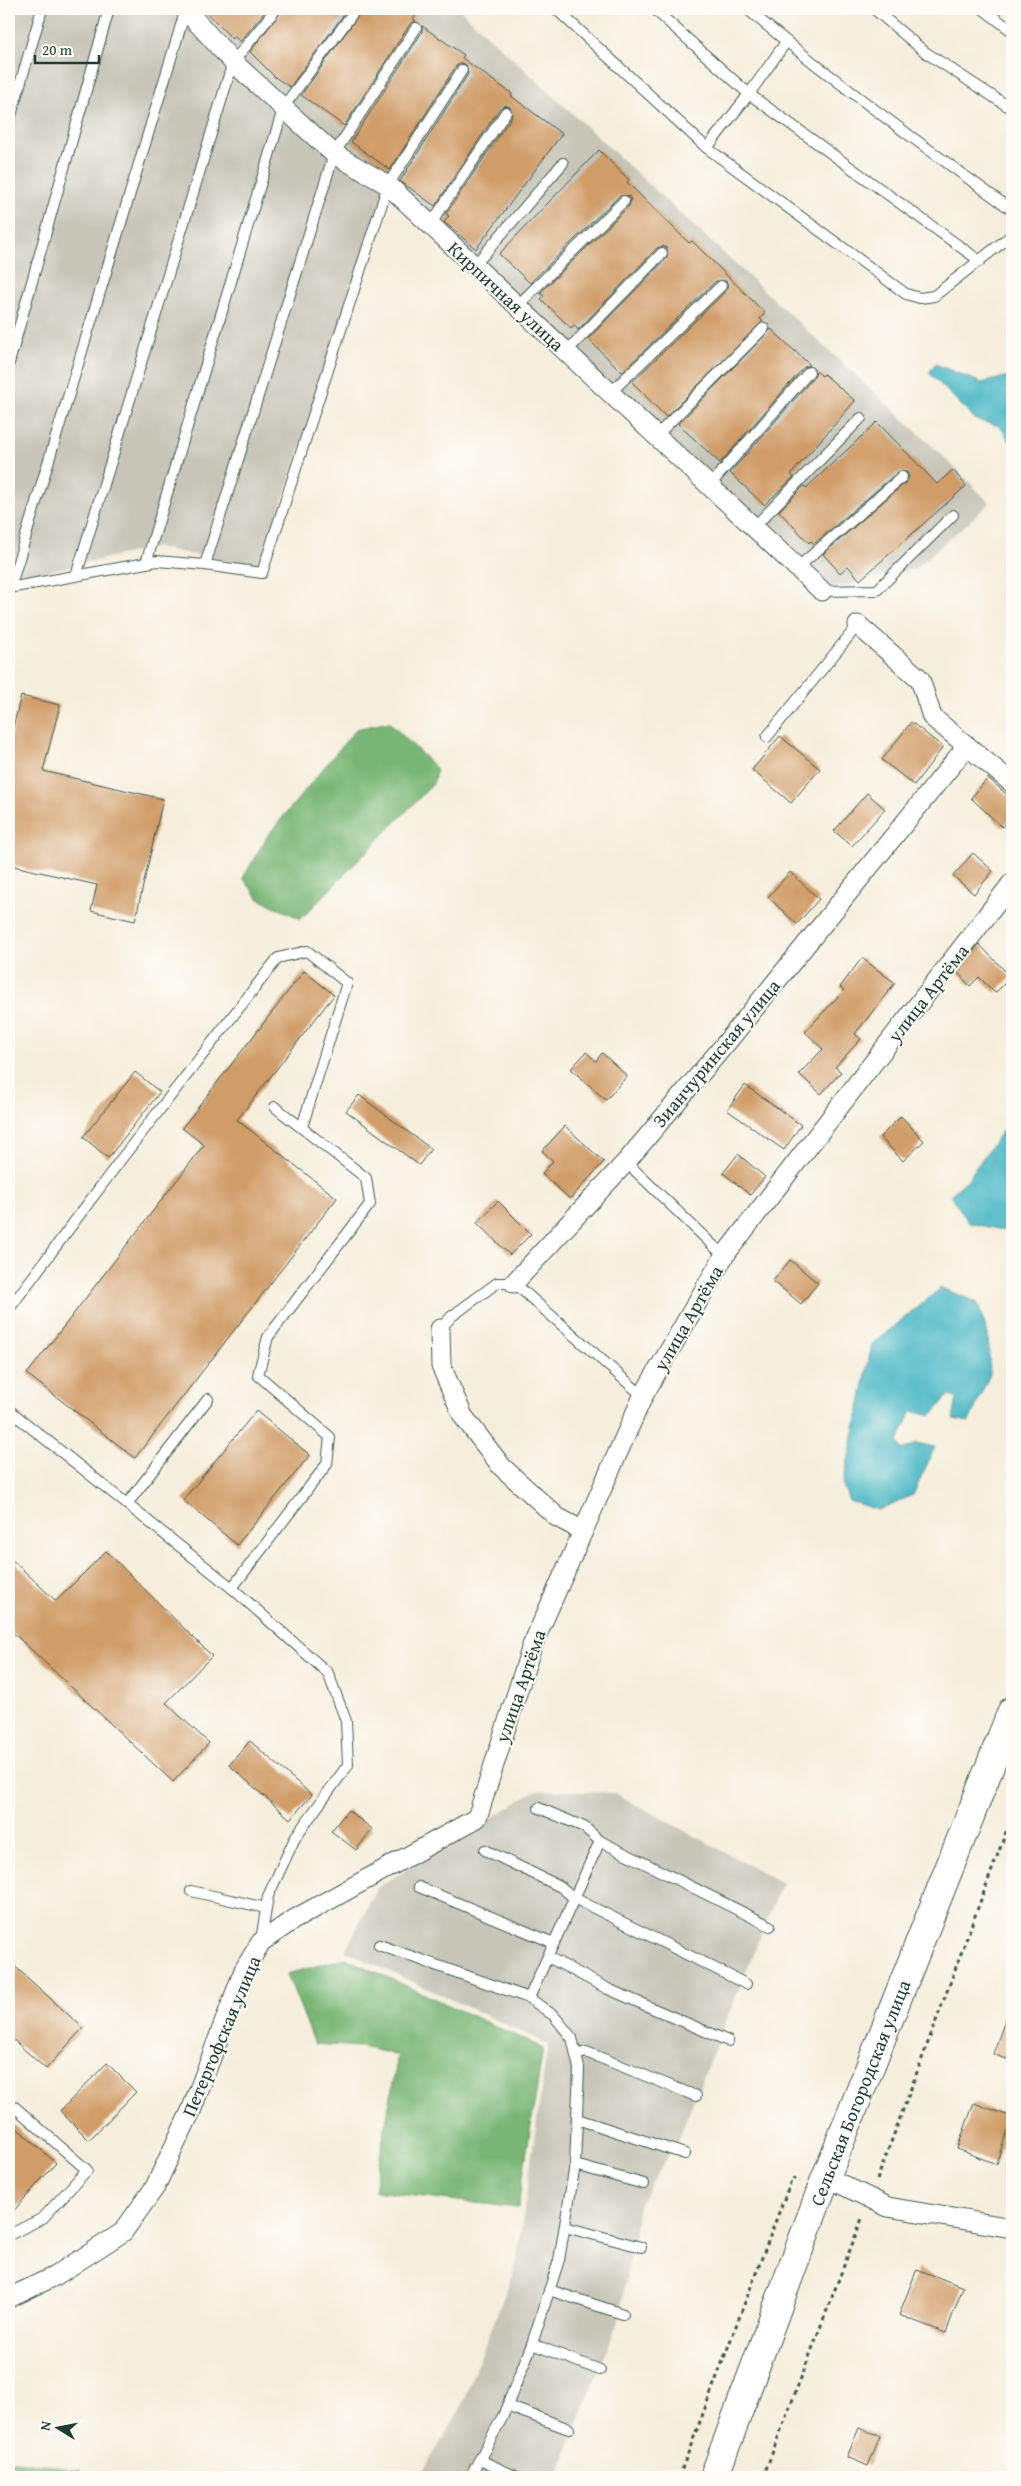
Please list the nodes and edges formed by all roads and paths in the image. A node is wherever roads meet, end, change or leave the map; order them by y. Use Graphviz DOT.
graph roads {
  1 [pos="42,9"];
  2 [pos="109,9"];
  3 [pos="186,9"];
  4 [pos="276,9"];
  5 [pos="356,9"];
  6 [pos="556,9"];
  7 [pos="654,9"];
  8 [pos="747,9"];
  9 [pos="874,9"];
  10 [pos="983,9"];
  11 [pos="416,28"];
  12 [pos="1012,31"];
  13 [pos="786,42"];
  14 [pos="233,62"];
  15 [pos="462,70"];
  16 [pos="749,94"];
  17 [pos="284,106"];
  18 [pos="1012,109"];
  19 [pos="506,112"];
  20 [pos="9,122"];
  21 [pos="707,148"];
  22 [pos="334,154"];
  23 [pos="563,163"];
  24 [pos="388,185"];
  25 [pos="624,201"];
  26 [pos="1012,210"];
  27 [pos="430,225"];
  28 [pos="1012,235"];
  29 [pos="662,253"];
  30 [pos="980,262"];
  31 [pos="474,266"];
  32 [pos="721,286"];
  33 [pos="518,306"];
  34 [pos="764,328"];
  35 [pos="566,352"];
  36 [pos="9,363"];
  37 [pos="808,372"];
  38 [pos="610,393"];
  39 [pos="861,418"];
  40 [pos="656,436"];
  41 [pos="902,477"];
  42 [pos="709,486"];
  43 [pos="953,515"];
  44 [pos="754,528"];
  45 [pos="146,563"];
  46 [pos="205,565"];
  47 [pos="797,568"];
  48 [pos="76,576"];
  49 [pos="9,588"];
  50 [pos="822,591"];
  51 [pos="858,625"];
  52 [pos="767,737"];
  53 [pos="967,746"];
  54 [pos="1012,783"];
  55 [pos="1012,883"];
  56 [pos="275,1106"];
  57 [pos="302,1127"];
  58 [pos="626,1162"];
  59 [pos="724,1256"];
  60 [pos="514,1283"];
  61 [pos="9,1309"];
  62 [pos="440,1328"];
  63 [pos="643,1396"];
  64 [pos="208,1399"];
  65 [pos="9,1410"];
  66 [pos="127,1504"];
  67 [pos="583,1531"];
  68 [pos="232,1588"];
  69 [pos="1012,1711"];
  70 [pos="539,1808"];
  71 [pos="1012,1816"];
  72 [pos="477,1818"];
  73 [pos="600,1841"];
  74 [pos="485,1850"];
  75 [pos="419,1887"];
  76 [pos="191,1891"];
  77 [pos="574,1898"];
  78 [pos="266,1908"];
  79 [pos="770,1926"];
  80 [pos="261,1942"];
  81 [pos="554,1943"];
  82 [pos="379,1945"];
  83 [pos="548,1957"];
  84 [pos="746,1984"];
  85 [pos="529,1998"];
  86 [pos="728,2041"];
  87 [pos="576,2055"];
  88 [pos="696,2096"];
  89 [pos="9,2102"];
  90 [pos="577,2119"];
  91 [pos="685,2154"];
  92 [pos="574,2165"];
  93 [pos="792,2178"];
  94 [pos="826,2178"];
  95 [pos="644,2184"];
  96 [pos="870,2198"];
  97 [pos="565,2227"];
  98 [pos="1012,2228"];
  99 [pos="9,2235"];
  100 [pos="641,2247"];
  101 [pos="549,2290"];
  102 [pos="9,2298"];
  103 [pos="623,2314"];
  104 [pos="532,2344"];
  105 [pos="600,2370"];
  106 [pos="507,2406"];
  107 [pos="569,2429"];
  108 [pos="480,2460"];
  109 [pos="470,2477"];
  110 [pos="517,2477"];
  111 [pos="679,2477"];
  112 [pos="714,2477"];
  113 [pos="763,2477"];
  1 -- 20 [label="lane"];
  2 -- 36 [label="lane"];
  3 -- 14 [label="street, Кирпичная улица"];
  3 -- 49 [label="lane"];
  4 -- 14 [label="lane"];
  5 -- 17 [label="lane"];
  6 -- 21 [label="lane"];
  7 -- 16 [label="lane"];
  8 -- 13 [label="lane"];
  9 -- 18 [label="lane"];
  10 -- 12 [label="lane"];
  11 -- 22 [label="lane"];
  13 -- 16 [label="lane"];
  13 -- 26 [label="lane"];
  14 -- 17 [label="street, Кирпичная улица"];
  14 -- 48 [label="lane"];
  15 -- 24 [label="lane"];
  16 -- 21 [label="lane"];
  16 -- 30 [label="lane"];
  17 -- 22 [label="street, Кирпичная улица"];
  17 -- 45 [label="lane"];
  19 -- 27 [label="lane"];
  21 -- 30 [label="lane"];
  22 -- 24 [label="street, Кирпичная улица"];
  22 -- 46 [label="lane"];
  23 -- 31 [label="lane"];
  24 -- 27 [label="street, Кирпичная улица"];
  24 -- 46 [label="lane"];
  25 -- 33 [label="lane"];
  27 -- 31 [label="street, Кирпичная улица"];
  28 -- 30 [label="lane"];
  29 -- 35 [label="lane"];
  31 -- 33 [label="street, Кирпичная улица"];
  32 -- 38 [label="lane"];
  33 -- 35 [label="street, Кирпичная улица"];
  34 -- 40 [label="lane"];
  35 -- 38 [label="street, Кирпичная улица"];
  37 -- 42 [label="lane"];
  38 -- 40 [label="street, Кирпичная улица"];
  39 -- 44 [label="lane"];
  40 -- 42 [label="street, Кирпичная улица"];
  41 -- 47 [label="lane"];
  42 -- 44 [label="street, Кирпичная улица"];
  43 -- 50 [label="lane"];
  44 -- 47 [label="street, Кирпичная улица"];
  45 -- 46 [label="lane"];
  45 -- 48 [label="lane"];
  47 -- 50 [label="street, Кирпичная улица"];
  48 -- 49 [label="lane"];
  51 -- 52 [label="lane"];
  51 -- 53 [label="street"];
  53 -- 54 [label="street"];
  53 -- 58 [label="street, Зианчуринская улица"];
  55 -- 59 [label="street, улица Артёма"];
  56 -- 57 [label="lane"];
  57 -- 61 [label="lane"];
  57 -- 68 [label="lane"];
  58 -- 59 [label="lane"];
  58 -- 60 [label="street, Зианчуринская улица"];
  59 -- 63 [label="street, улица Артёма"];
  60 -- 62 [label="lane"];
  60 -- 63 [label="lane"];
  62 -- 67 [label="street"];
  63 -- 67 [label="street, улица Артёма"];
  64 -- 66 [label="lane"];
  65 -- 66 [label="lane"];
  66 -- 68 [label="lane"];
  67 -- 72 [label="street, улица Артёма"];
  68 -- 78 [label="lane"];
  69 -- 94 [label="main road, Сельская Богородская улица"];
  70 -- 73 [label="lane"];
  71 -- 96 [label="path"];
  72 -- 80 [label="street, Петергофская улица"];
  73 -- 77 [label="lane"];
  73 -- 79 [label="lane"];
  74 -- 77 [label="lane"];
  75 -- 81 [label="lane"];
  76 -- 78 [label="lane"];
  77 -- 81 [label="lane"];
  77 -- 84 [label="lane"];
  78 -- 80 [label="lane"];
  80 -- 102 [label="street, Петергофская улица"];
  81 -- 83 [label="lane"];
  82 -- 85 [label="lane"];
  83 -- 85 [label="lane"];
  83 -- 86 [label="lane"];
  85 -- 87 [label="lane"];
  87 -- 88 [label="lane"];
  87 -- 90 [label="lane"];
  89 -- 99 [label="lane"];
  90 -- 91 [label="lane"];
  90 -- 92 [label="lane"];
  92 -- 95 [label="lane"];
  92 -- 97 [label="lane"];
  93 -- 111 [label="path"];
  94 -- 96 [label="street"];
  94 -- 112 [label="main road, Сельская Богородская улица"];
  96 -- 98 [label="street"];
  96 -- 113 [label="path"];
  97 -- 100 [label="lane"];
  97 -- 101 [label="lane"];
  101 -- 103 [label="lane"];
  101 -- 104 [label="lane"];
  104 -- 105 [label="lane"];
  104 -- 106 [label="lane"];
  106 -- 107 [label="lane"];
  106 -- 108 [label="lane"];
  108 -- 109 [label="lane"];
  108 -- 110 [label="lane"];
}
